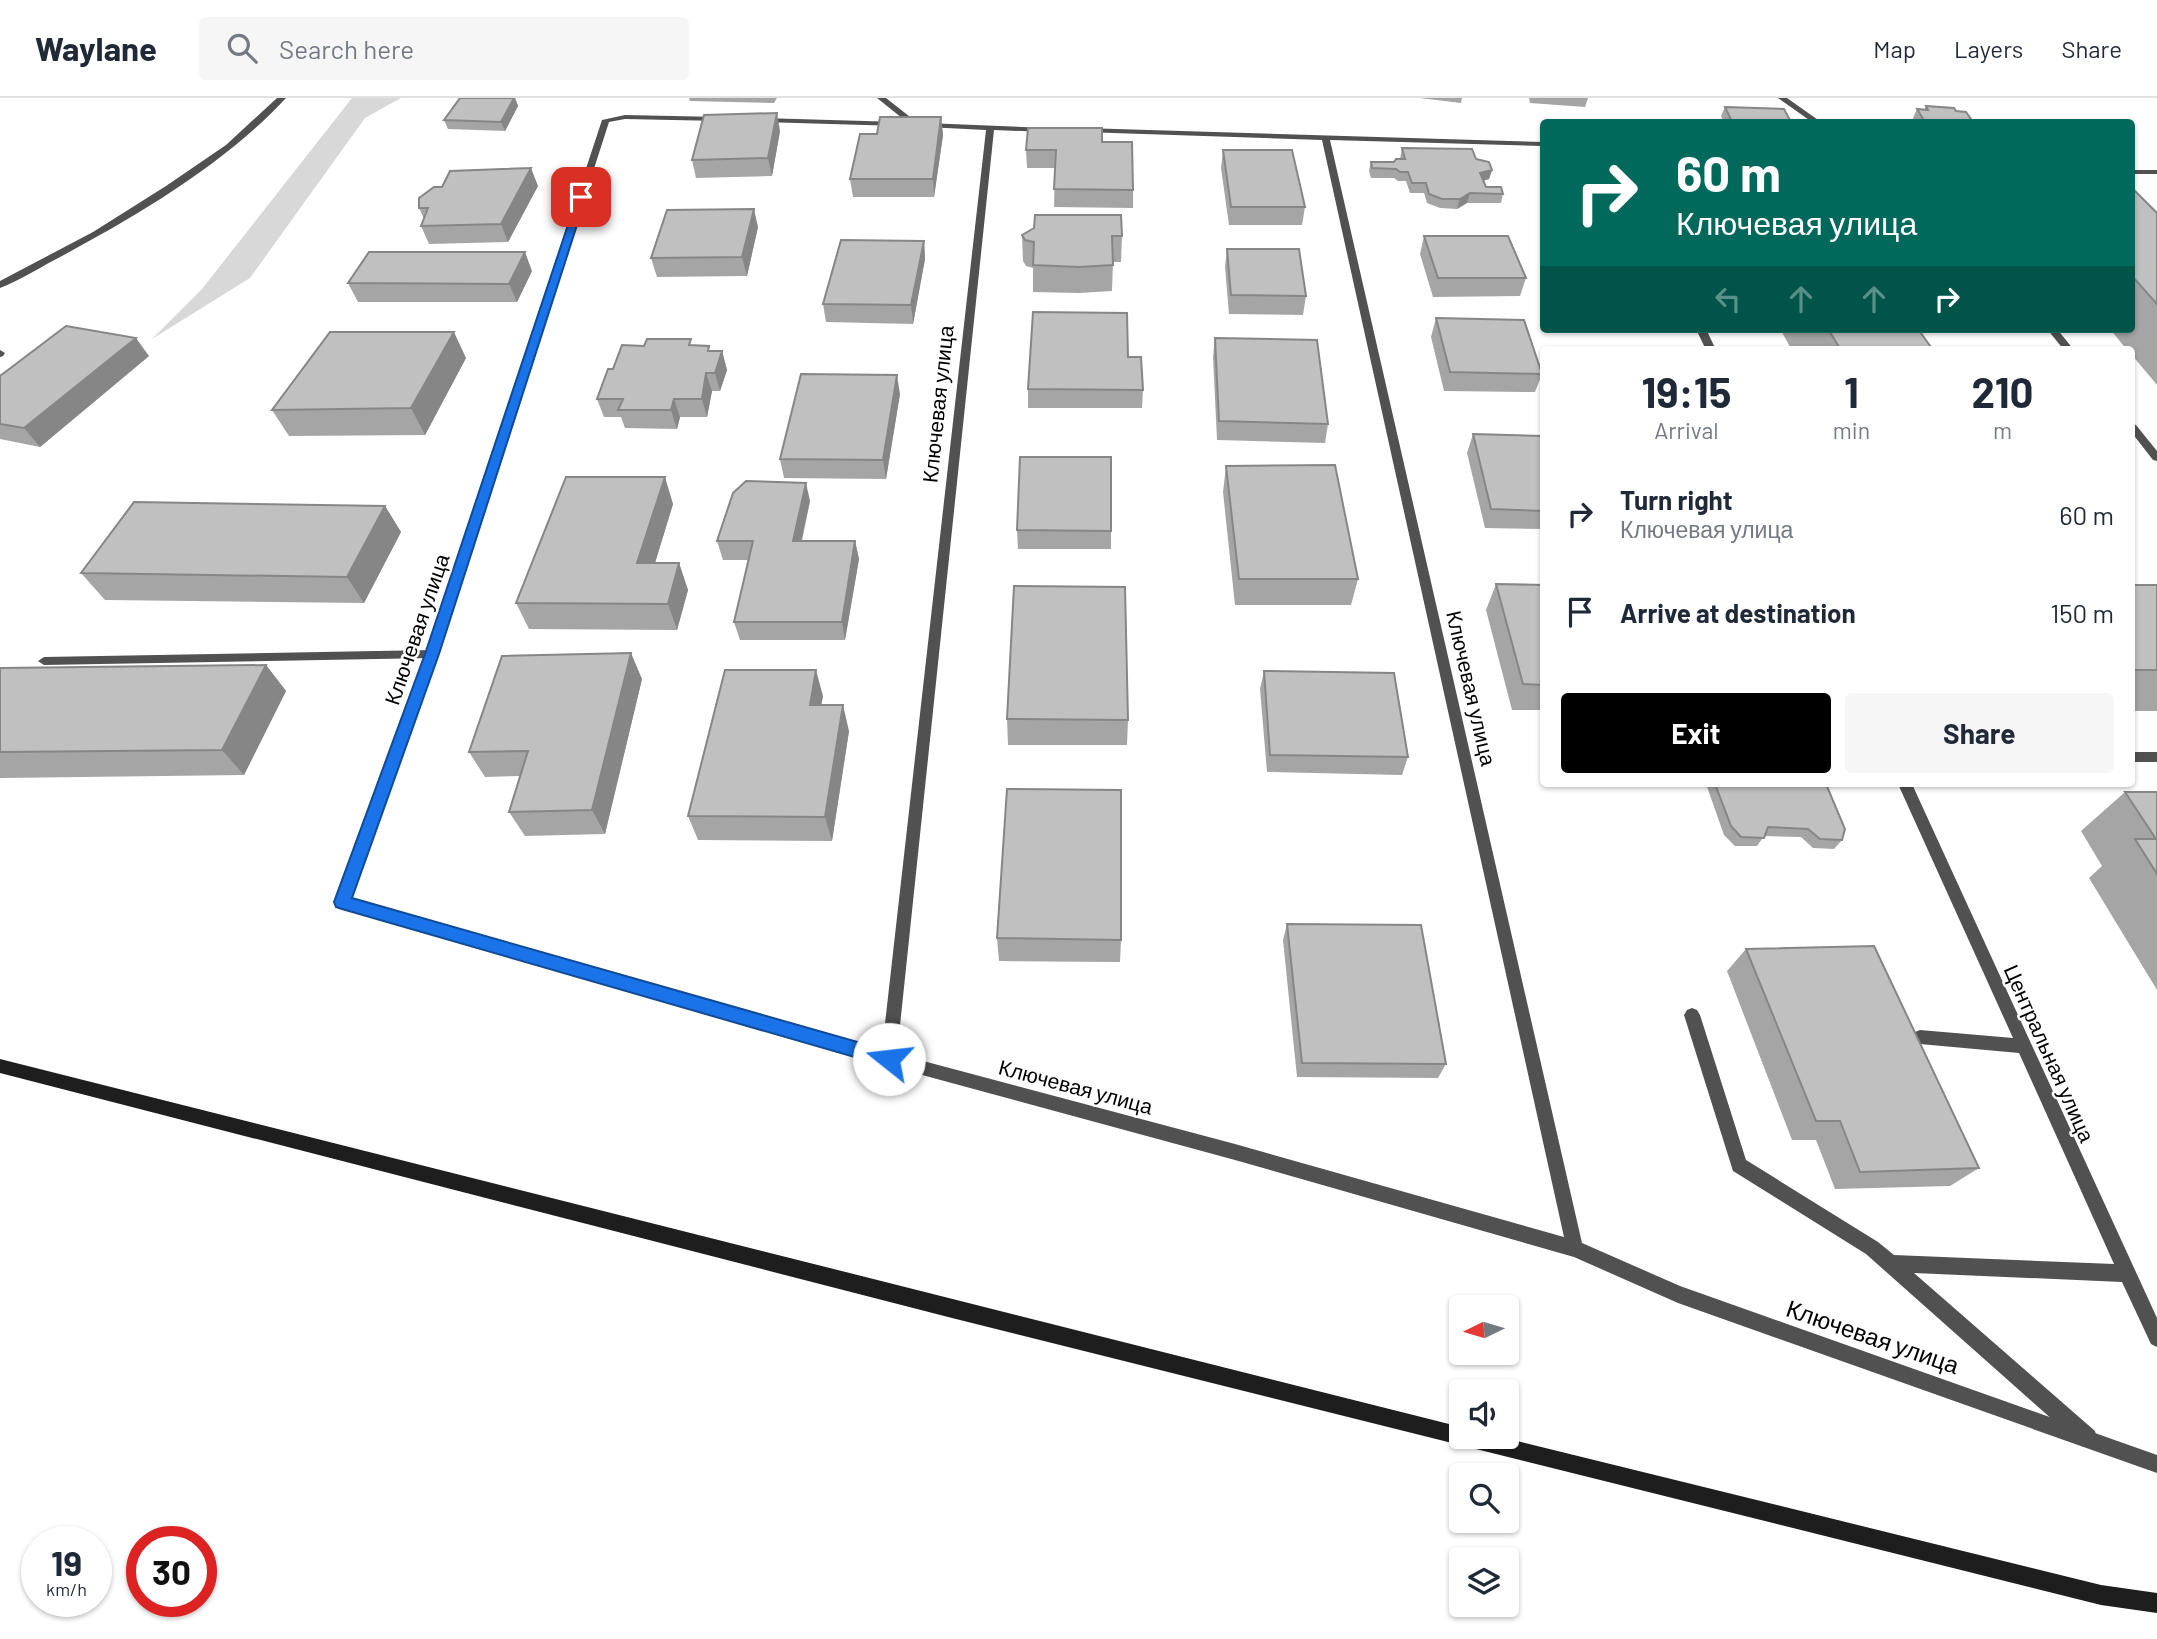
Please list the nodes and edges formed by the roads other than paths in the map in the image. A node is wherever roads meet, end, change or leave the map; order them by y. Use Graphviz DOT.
graph roads {
  1 [pos="282,98"];
  2 [pos="881,98"];
  3 [pos="1782,98"];
  4 [pos="1813,119"];
  5 [pos="736,120"];
  6 [pos="749,120"];
  7 [pos="915,124"];
  8 [pos="989,129"];
  9 [pos="1056,130"];
  10 [pos="1069,130"];
  11 [pos="1325,137"];
  12 [pos="1540,144"];
  13 [pos="2135,172"];
  14 [pos="2157,172"];
  15 [pos="0,285"];
  16 [pos="2135,430"];
  17 [pos="2157,458"];
  18 [pos="432,654"];
  19 [pos="44,661"];
  20 [pos="2135,757"];
  21 [pos="2157,757"];
  22 [pos="1906,787"];
  23 [pos="1692,1015"];
  24 [pos="1920,1037"];
  25 [pos="2024,1046"];
  26 [pos="889,1059"];
  27 [pos="0,1066"];
  28 [pos="1575,1249"];
  29 [pos="1891,1264"];
  30 [pos="2126,1273"];
  31 [pos="2157,1338"];
  32 [pos="1449,1433"];
  33 [pos="2094,1443"];
  34 [pos="1515,1449"];
  35 [pos="2157,1464"];
  36 [pos="2157,1603"];
  1 -- 15 [label="street"];
  2 -- 7 [label="street"];
  3 -- 4 [label="street"];
  5 -- 18 [label="street, Ключевая улица"];
  6 -- 7 [label="street"];
  7 -- 8 [label="street"];
  8 -- 9 [label="street"];
  8 -- 26 [label="street, Ключевая улица"];
  10 -- 11 [label="street"];
  11 -- 12 [label="street"];
  11 -- 28 [label="street, Ключевая улица"];
  13 -- 14 [label="street"];
  16 -- 17 [label="street"];
  18 -- 19 [label="street"];
  18 -- 26 [label="street, Ключевая улица"];
  20 -- 21 [label="street"];
  22 -- 25 [label="street, Центральная улица"];
  23 -- 29 [label="street"];
  24 -- 25 [label="street"];
  25 -- 30 [label="street, Центральная улица"];
  26 -- 28 [label="street, Ключевая улица"];
  27 -- 32 [label="street"];
  28 -- 33 [label="street, Ключевая улица"];
  29 -- 30 [label="street"];
  29 -- 33 [label="street"];
  30 -- 31 [label="street, Центральная улица"];
  33 -- 35 [label="street, Ключевая улица"];
  34 -- 36 [label="street"];
}
